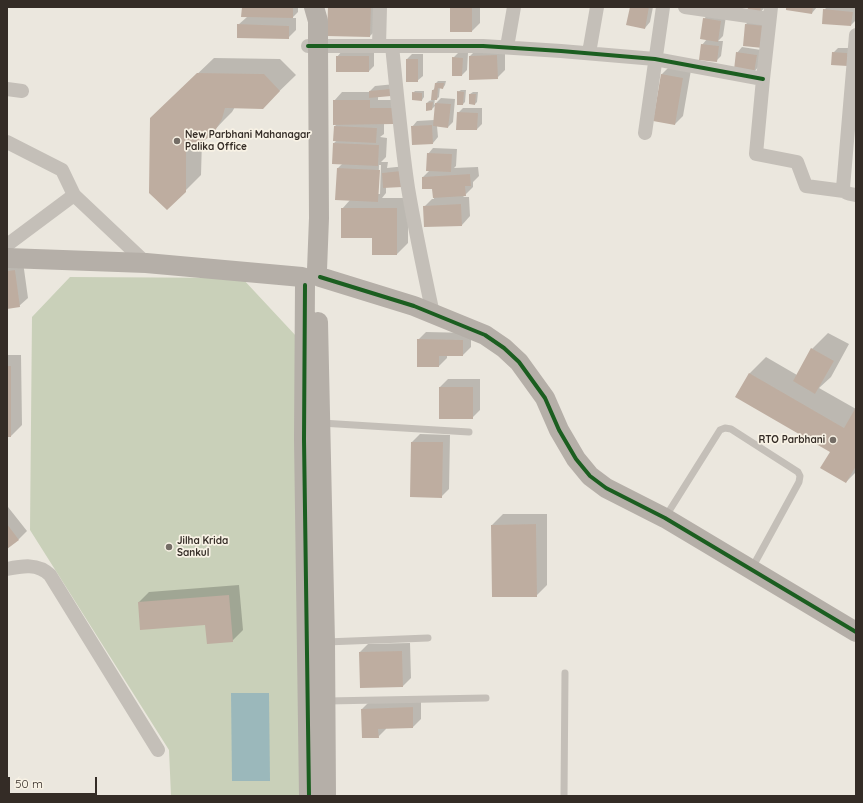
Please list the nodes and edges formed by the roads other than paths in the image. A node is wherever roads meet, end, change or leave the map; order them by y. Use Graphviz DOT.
graph roads {
  1 [pos="380,7"];
  2 [pos="514,7"];
  3 [pos="596,7"];
  4 [pos="663,7"];
  5 [pos="685,7"];
  6 [pos="314,8"];
  7 [pos="770,13"];
  8 [pos="856,35"];
  9 [pos="313,46"];
  10 [pos="385,46"];
  11 [pos="507,47"];
  12 [pos="588,53"];
  13 [pos="655,59"];
  14 [pos="763,79"];
  15 [pos="7,89"];
  16 [pos="22,91"];
  17 [pos="645,133"];
  18 [pos="7,142"];
  19 [pos="850,193"];
  20 [pos="74,195"];
  21 [pos="7,245"];
  22 [pos="7,258"];
  23 [pos="146,264"];
  24 [pos="312,277"];
  25 [pos="433,314"];
  26 [pos="320,423"];
  27 [pos="469,432"];
  28 [pos="665,518"];
  29 [pos="7,568"];
  30 [pos="751,569"];
  31 [pos="856,632"];
  32 [pos="428,638"];
  33 [pos="319,651"];
  34 [pos="565,673"];
  35 [pos="486,698"];
  36 [pos="326,701"];
  37 [pos="158,750"];
  38 [pos="309,796"];
  39 [pos="326,796"];
  40 [pos="564,796"];
  1 -- 10 [label="street"];
  2 -- 11 [label="street"];
  3 -- 12 [label="street"];
  4 -- 13 [label="street"];
  5 -- 7 [label="street"];
  6 -- 9 [label="street"];
  7 -- 14 [label="street"];
  8 -- 19 [label="street"];
  9 -- 10 [label="street"];
  9 -- 24 [label="street"];
  10 -- 11 [label="street"];
  10 -- 25 [label="street"];
  11 -- 12 [label="street"];
  12 -- 13 [label="street"];
  13 -- 14 [label="street"];
  13 -- 17 [label="street"];
  14 -- 19 [label="street"];
  15 -- 16 [label="street"];
  18 -- 20 [label="street"];
  20 -- 21 [label="street"];
  20 -- 23 [label="street"];
  22 -- 23 [label="street"];
  23 -- 24 [label="street"];
  24 -- 25 [label="street"];
  24 -- 26 [label="street"];
  24 -- 33 [label="street"];
  25 -- 28 [label="street"];
  26 -- 27 [label="lane"];
  26 -- 33 [label="street"];
  28 -- 30 [label="street"];
  28 -- 30 [label="lane"];
  29 -- 37 [label="street"];
  30 -- 31 [label="street"];
  32 -- 33 [label="lane"];
  33 -- 36 [label="street"];
  33 -- 38 [label="street"];
  34 -- 40 [label="lane"];
  35 -- 36 [label="lane"];
  36 -- 39 [label="street"];
}
